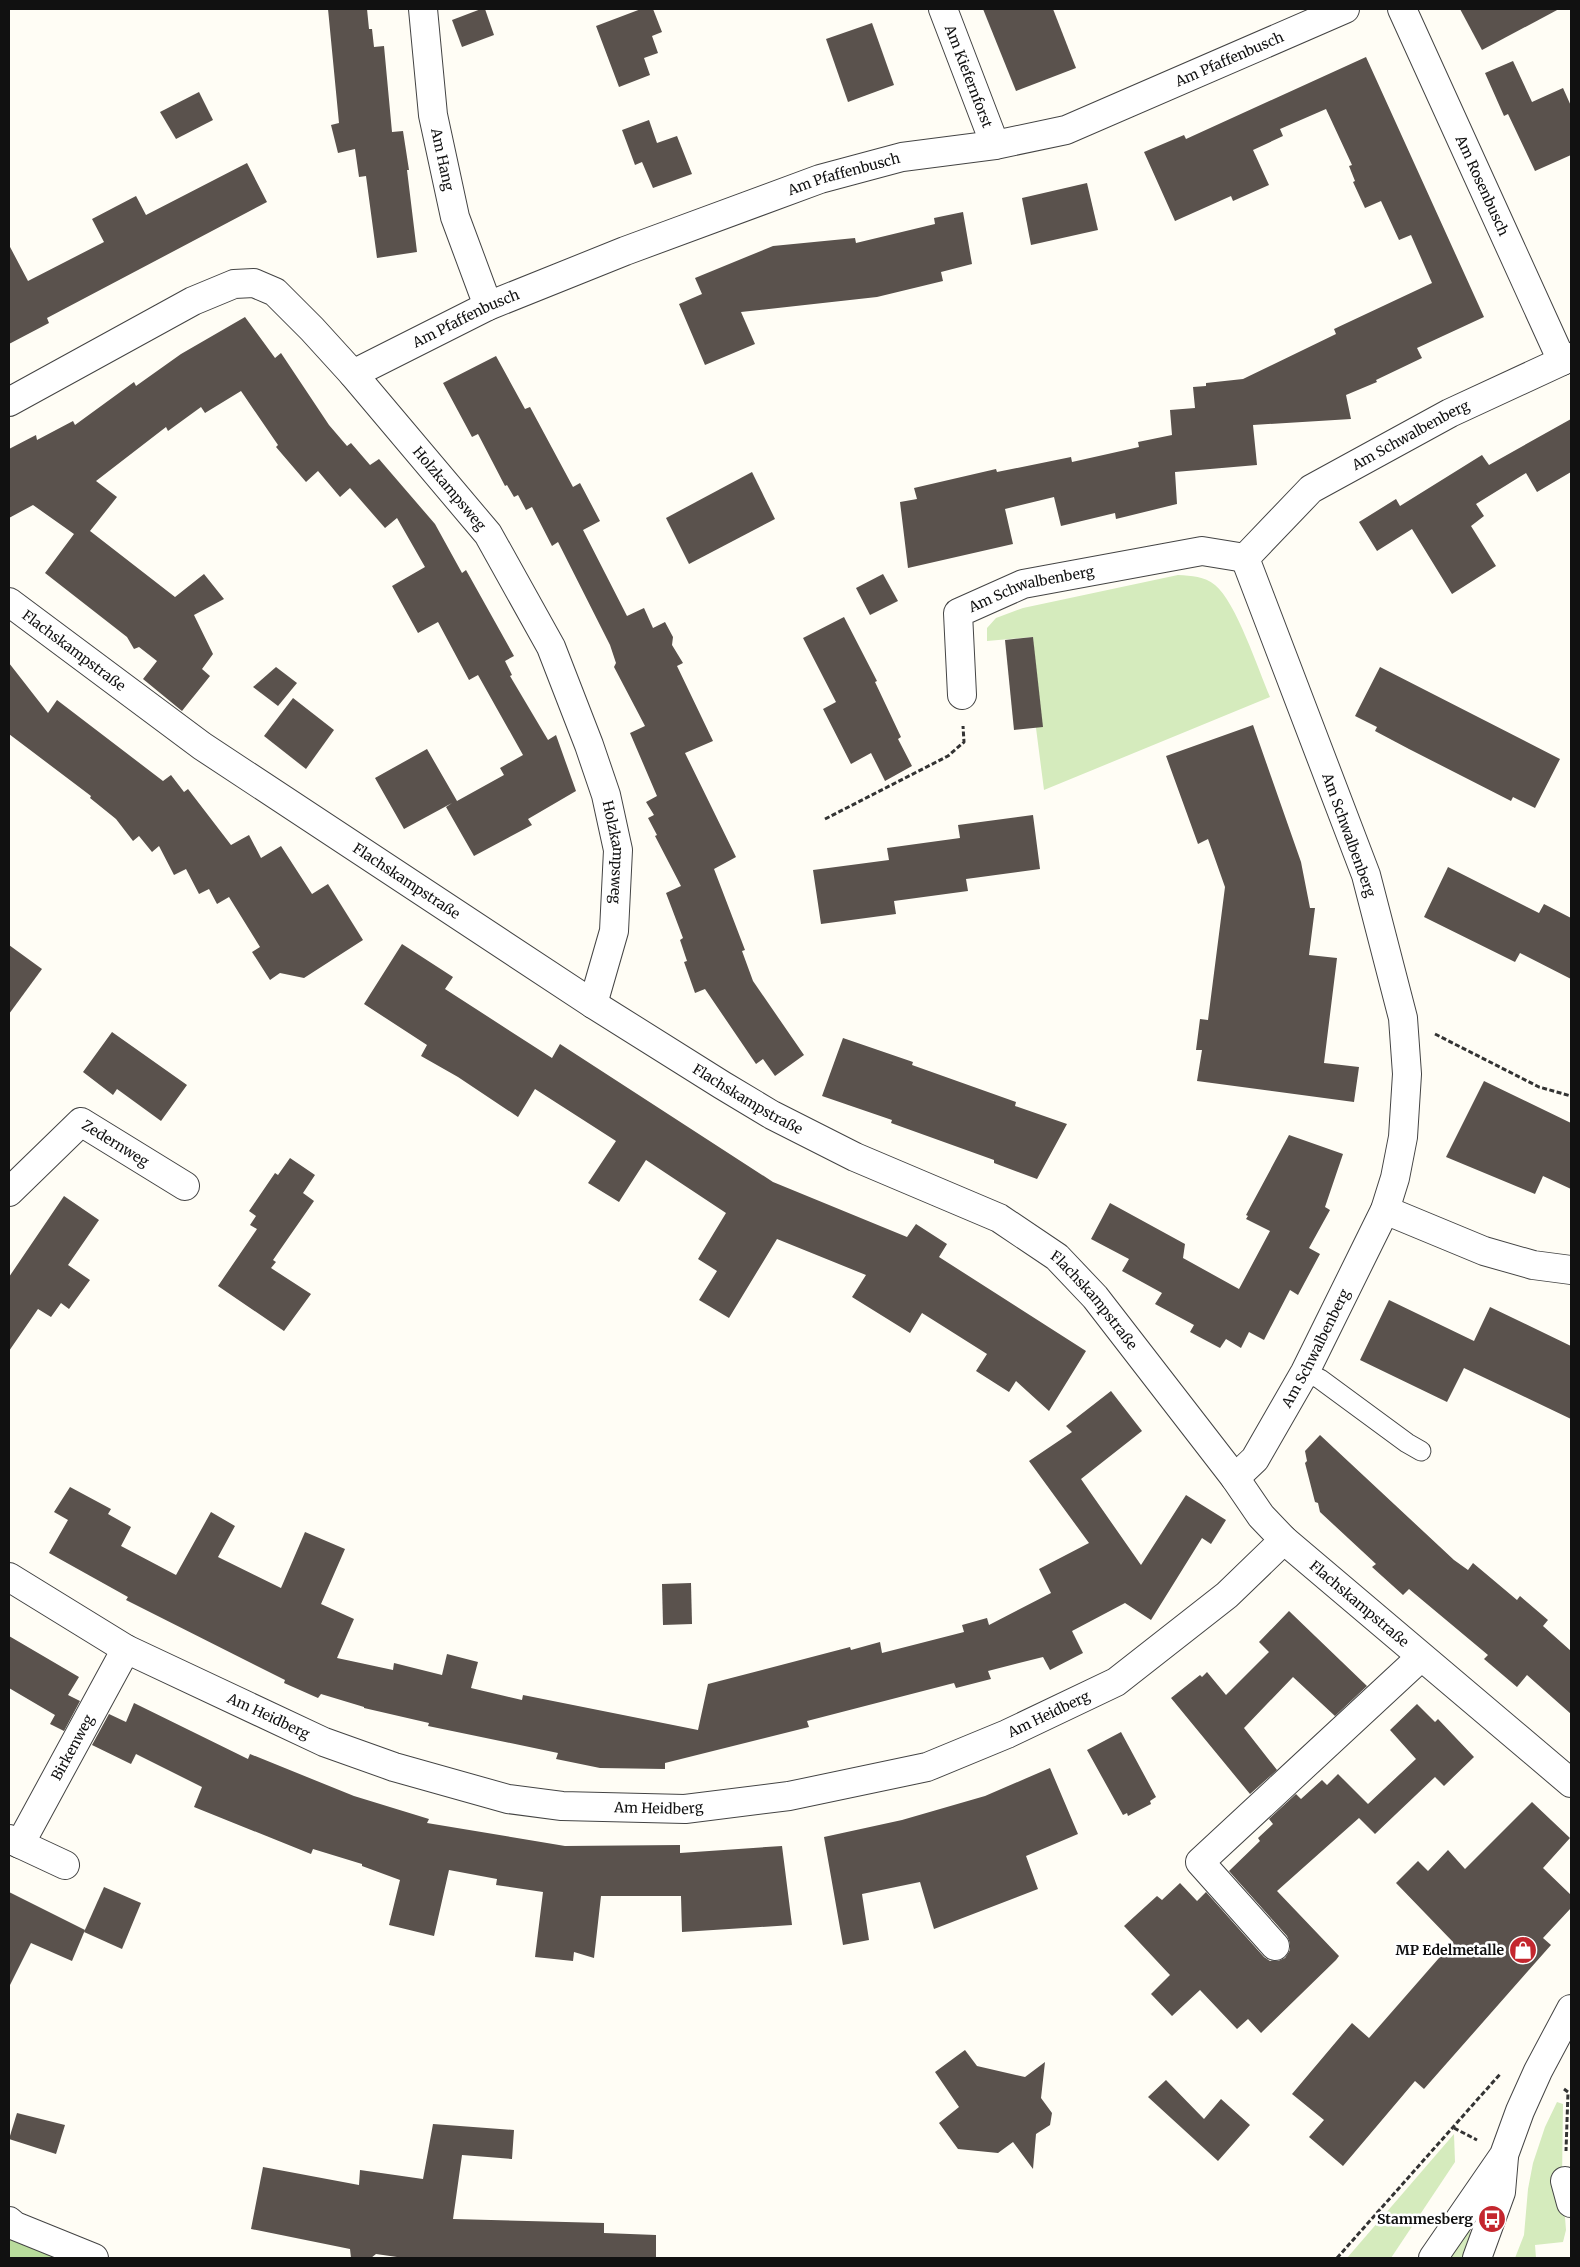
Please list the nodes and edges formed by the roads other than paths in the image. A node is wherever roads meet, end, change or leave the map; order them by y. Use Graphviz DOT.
graph roads {
  1 [pos="423,9"];
  2 [pos="942,9"];
  3 [pos="1345,9"];
  4 [pos="1402,9"];
  5 [pos="995,145"];
  6 [pos="488,306"];
  7 [pos="1567,359"];
  8 [pos="353,374"];
  9 [pos="9,402"];
  10 [pos="1246,558"];
  11 [pos="9,602"];
  12 [pos="962,695"];
  13 [pos="593,1004"];
  14 [pos="185,1186"];
  15 [pos="9,1192"];
  16 [pos="1385,1210"];
  17 [pos="1571,1270"];
  18 [pos="1305,1372"];
  19 [pos="1421,1451"];
  20 [pos="1235,1478"];
  21 [pos="1284,1540"];
  22 [pos="9,1578"];
  23 [pos="126,1649"];
  24 [pos="1421,1657"];
  25 [pos="1571,1783"];
  26 [pos="14,1842"];
  27 [pos="65,1865"];
  28 [pos="1275,1946"];
  29 [pos="1571,2009"];
  30 [pos="1504,2155"];
  31 [pos="9,2221"];
  32 [pos="94,2258"];
  33 [pos="1434,2258"];
  34 [pos="1477,2258"];
  1 -- 6 [label="street, Am Hang"];
  2 -- 5 [label="street, Am Kiefernforst"];
  3 -- 5 [label="street, Am Pfaffenbusch"];
  4 -- 7 [label="street, Am Rosenbusch"];
  5 -- 6 [label="street, Am Pfaffenbusch"];
  6 -- 8 [label="street, Am Pfaffenbusch"];
  7 -- 10 [label="street, Am Schwalbenberg"];
  8 -- 9 [label="street, Holzkampsweg"];
  8 -- 13 [label="street, Holzkampsweg"];
  10 -- 12 [label="street, Am Schwalbenberg"];
  10 -- 16 [label="street, Am Schwalbenberg"];
  11 -- 13 [label="street, Flachskampstraße"];
  13 -- 20 [label="street, Flachskampstraße"];
  14 -- 15 [label="street, Zedernweg"];
  16 -- 17 [label="street"];
  16 -- 18 [label="street, Am Schwalbenberg"];
  18 -- 19 [label="lane"];
  18 -- 20 [label="street, Am Schwalbenberg"];
  20 -- 21 [label="street, Flachskampstraße"];
  21 -- 23 [label="street, Am Heidberg"];
  21 -- 24 [label="street, Flachskampstraße"];
  22 -- 23 [label="street, Am Heidberg"];
  23 -- 26 [label="street, Birkenweg"];
  24 -- 25 [label="street, Flachskampstraße"];
  24 -- 28 [label="street, Flachskampstraße"];
  26 -- 27 [label="street, Birkenweg"];
  29 -- 30 [label="street"];
  30 -- 33 [label="street"];
  30 -- 34 [label="street"];
  31 -- 32 [label="street"];
}
